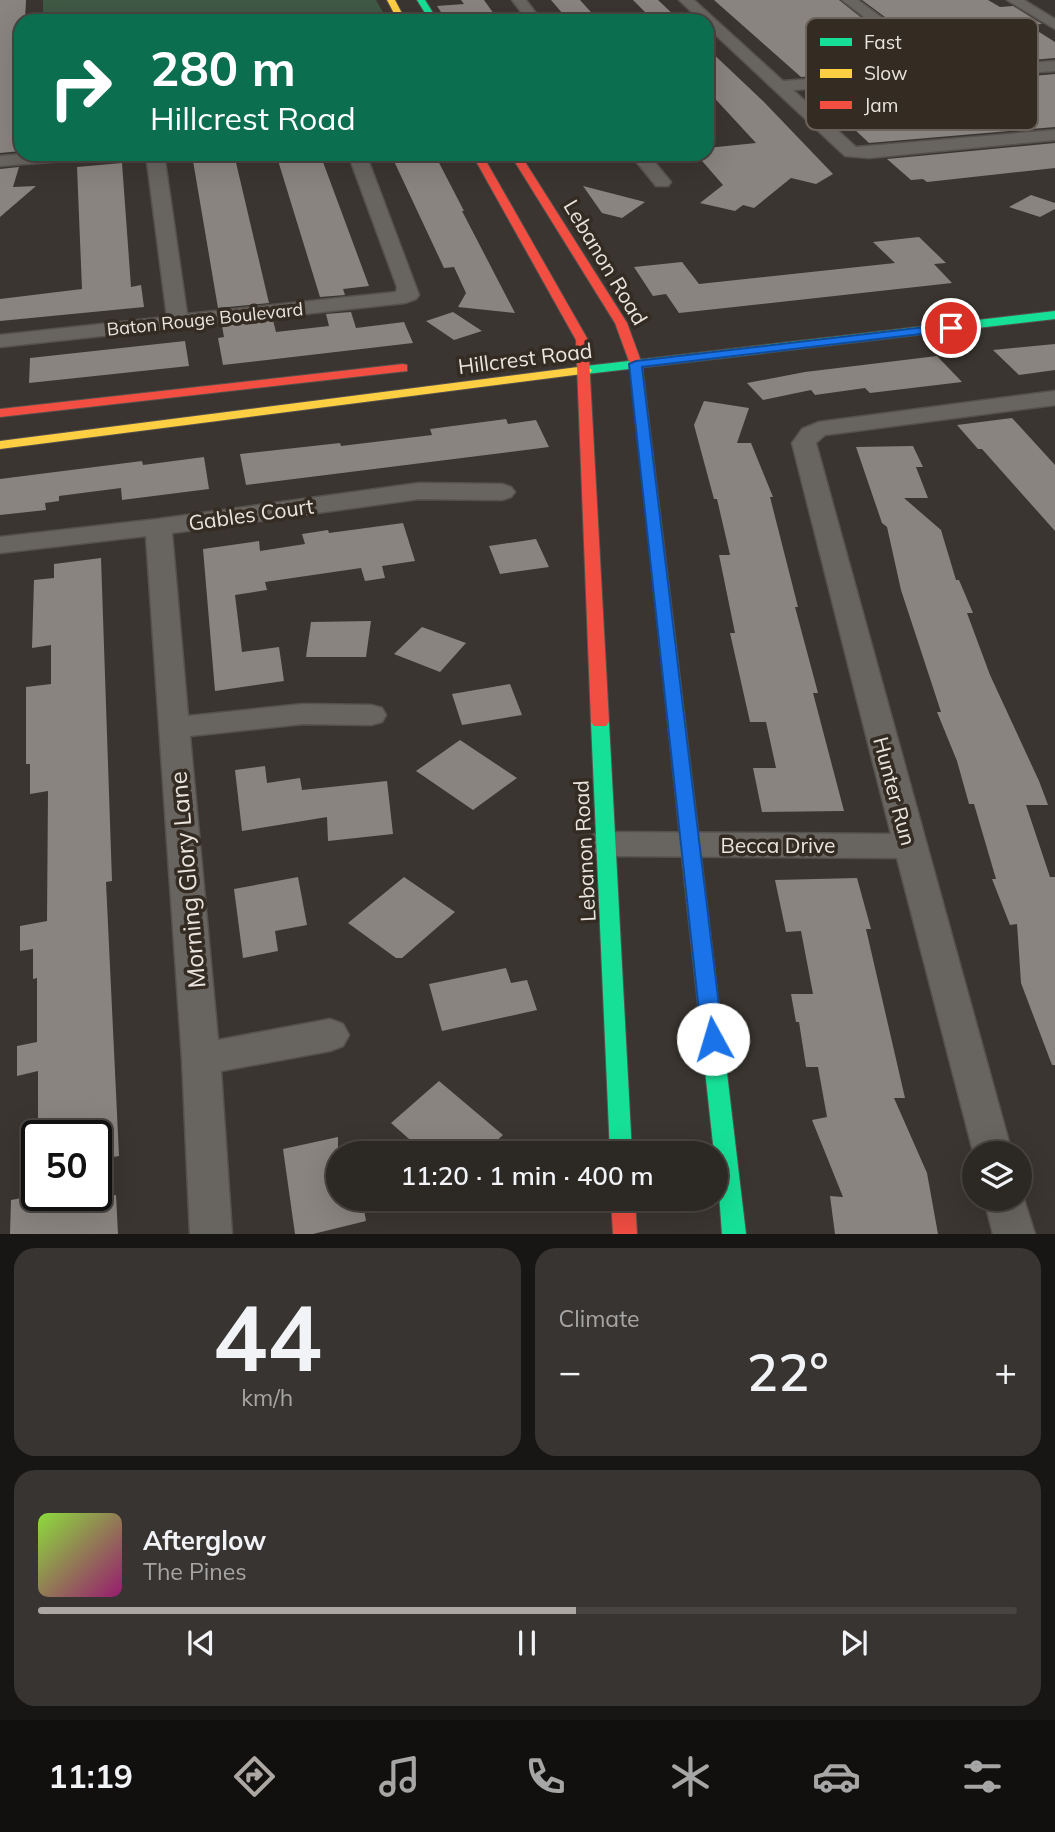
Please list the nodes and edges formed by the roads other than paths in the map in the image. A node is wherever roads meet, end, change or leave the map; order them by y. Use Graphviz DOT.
graph roads {
  1 [pos="519,0"];
  2 [pos="686,0"];
  3 [pos="849,0"];
  4 [pos="1014,0"];
  5 [pos="530,14"];
  6 [pos="701,14"];
  7 [pos="873,18"];
  8 [pos="1055,25"];
  9 [pos="714,26"];
  10 [pos="806,84"];
  11 [pos="780,86"];
  12 [pos="806,111"];
  13 [pos="827,130"];
  14 [pos="1055,135"];
  15 [pos="156,161"];
  16 [pos="360,161"];
  17 [pos="481,161"];
  18 [pos="519,161"];
  19 [pos="645,161"];
  20 [pos="662,182"];
  21 [pos="1010,305"];
  22 [pos="1055,315"];
  23 [pos="1025,319"];
  24 [pos="178,323"];
  25 [pos="0,341"];
  26 [pos="648,341"];
  27 [pos="630,343"];
  28 [pos="595,346"];
  29 [pos="565,350"];
  30 [pos="636,364"];
  31 [pos="419,366"];
  32 [pos="582,372"];
  33 [pos="1046,399"];
  34 [pos="0,413"];
  35 [pos="1055,419"];
  36 [pos="0,445"];
  37 [pos="502,492"];
  38 [pos="158,527"];
  39 [pos="0,545"];
  40 [pos="371,715"];
  41 [pos="174,728"];
  42 [pos="605,844"];
  43 [pos="692,845"];
  44 [pos="909,846"];
  45 [pos="330,1035"];
  46 [pos="201,1059"];
  47 [pos="620,1141"];
  48 [pos="989,1141"];
  49 [pos="624,1211"];
  50 [pos="1008,1211"];
  51 [pos="211,1234"];
  52 [pos="625,1234"];
  53 [pos="734,1234"];
  54 [pos="1014,1234"];
  1 -- 5 [label="street"];
  2 -- 6 [label="street"];
  3 -- 7 [label="street"];
  4 -- 8 [label="street"];
  9 -- 11 [label="street"];
  10 -- 11 [label="street"];
  11 -- 12 [label="street"];
  13 -- 14 [label="street"];
  15 -- 24 [label="street"];
  16 -- 24 [label="street, Baton Rouge Boulevard"];
  17 -- 28 [label="main road, Lebanon Road"];
  18 -- 27 [label="main road, Lebanon Road"];
  19 -- 20 [label="street"];
  21 -- 23 [label="main road"];
  22 -- 23 [label="main road, Hillcrest Road"];
  23 -- 30 [label="main road, Hillcrest Road"];
  24 -- 25 [label="street, Baton Rouge Boulevard"];
  26 -- 27 [label="main road, Hillcrest Road"];
  27 -- 28 [label="main road, Hillcrest Road"];
  27 -- 30 [label="main road, Lebanon Road"];
  28 -- 29 [label="main road, Hillcrest Road"];
  28 -- 32 [label="main road, Lebanon Road"];
  30 -- 32 [label="main road, Hillcrest Road"];
  30 -- 43 [label="main road, Lebanon Road"];
  31 -- 34 [label="main road"];
  32 -- 36 [label="main road, Hillcrest Road"];
  32 -- 42 [label="main road, Lebanon Road"];
  33 -- 35 [label="street"];
  33 -- 44 [label="street, Hunter Run"];
  37 -- 38 [label="street, Gables Court"];
  38 -- 39 [label="street, Gables Court"];
  38 -- 41 [label="street, Morning Glory Lane"];
  40 -- 41 [label="street"];
  41 -- 46 [label="street, Morning Glory Lane"];
  42 -- 43 [label="street, Becca Drive"];
  42 -- 47 [label="main road, Lebanon Road"];
  43 -- 44 [label="street, Becca Drive"];
  43 -- 53 [label="main road, Lebanon Road"];
  44 -- 48 [label="street, Hunter Run"];
  45 -- 46 [label="street"];
  46 -- 51 [label="street, Morning Glory Lane"];
  49 -- 52 [label="main road"];
  50 -- 54 [label="street"];
}
